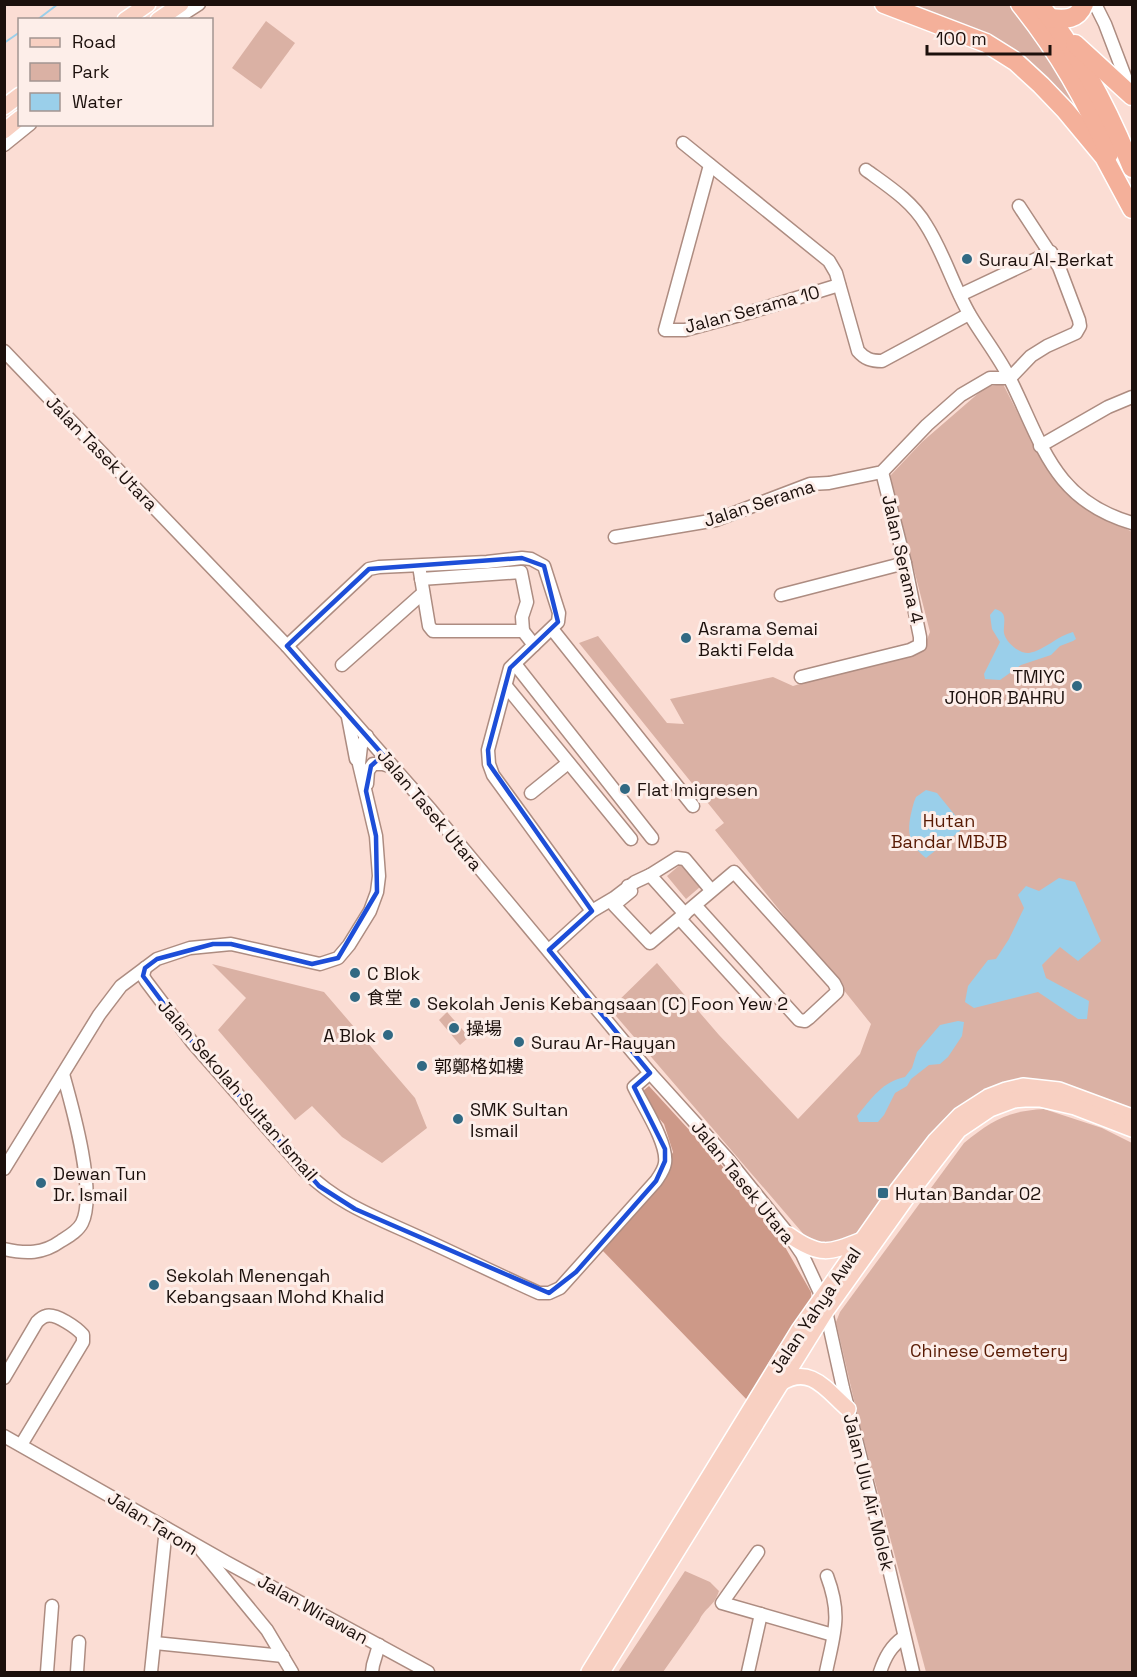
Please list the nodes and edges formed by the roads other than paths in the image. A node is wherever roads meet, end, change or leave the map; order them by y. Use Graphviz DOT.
graph roads {
  1 [pos="148,4"];
  2 [pos="181,4"];
  3 [pos="199,4"];
  4 [pos="884,4"];
  5 [pos="1020,4"];
  6 [pos="1084,4"];
  7 [pos="1095,4"];
  8 [pos="1049,17"];
  9 [pos="128,18"];
  10 [pos="161,18"];
  11 [pos="177,18"];
  12 [pos="1132,95"];
  13 [pos="18,96"];
  14 [pos="4,107"];
  15 [pos="18,120"];
  16 [pos="28,126"];
  17 [pos="4,131"];
  18 [pos="683,143"];
  19 [pos="4,145"];
  20 [pos="710,165"];
  21 [pos="1132,168"];
  22 [pos="866,170"];
  23 [pos="1019,206"];
  24 [pos="1132,208"];
  25 [pos="1051,252"];
  26 [pos="839,285"];
  27 [pos="960,295"];
  28 [pos="969,314"];
  29 [pos="4,351"];
  30 [pos="1010,378"];
  31 [pos="1132,397"];
  32 [pos="1040,446"];
  33 [pos="882,472"];
  34 [pos="1132,523"];
  35 [pos="615,537"];
  36 [pos="905,563"];
  37 [pos="420,573"];
  38 [pos="423,593"];
  39 [pos="781,596"];
  40 [pos="552,629"];
  41 [pos="529,639"];
  42 [pos="287,646"];
  43 [pos="342,665"];
  44 [pos="518,668"];
  45 [pos="801,678"];
  46 [pos="509,690"];
  47 [pos="347,713"];
  48 [pos="367,736"];
  49 [pos="568,764"];
  50 [pos="394,767"];
  51 [pos="362,776"];
  52 [pos="366,791"];
  53 [pos="531,793"];
  54 [pos="693,806"];
  55 [pos="652,838"];
  56 [pos="631,839"];
  57 [pos="650,875"];
  58 [pos="628,886"];
  59 [pos="711,890"];
  60 [pos="695,905"];
  61 [pos="592,911"];
  62 [pos="683,917"];
  63 [pos="731,944"];
  64 [pos="549,950"];
  65 [pos="716,958"];
  66 [pos="145,968"];
  67 [pos="755,1001"];
  68 [pos="650,1072"];
  69 [pos="63,1074"];
  70 [pos="1132,1117"];
  71 [pos="1132,1129"];
  72 [pos="4,1169"];
  73 [pos="789,1235"];
  74 [pos="862,1240"];
  75 [pos="4,1249"];
  76 [pos="824,1304"];
  77 [pos="4,1378"];
  78 [pos="780,1383"];
  79 [pos="848,1410"];
  80 [pos="4,1436"];
  81 [pos="21,1445"];
  82 [pos="166,1528"];
  83 [pos="198,1546"];
  84 [pos="758,1552"];
  85 [pos="226,1562"];
  86 [pos="222,1576"];
  87 [pos="827,1576"];
  88 [pos="52,1606"];
  89 [pos="761,1614"];
  90 [pos="833,1635"];
  91 [pos="904,1637"];
  92 [pos="79,1642"];
  93 [pos="155,1643"];
  94 [pos="379,1645"];
  95 [pos="283,1656"];
  96 [pos="47,1672"];
  97 [pos="77,1672"];
  98 [pos="151,1672"];
  99 [pos="292,1672"];
  100 [pos="372,1672"];
  101 [pos="428,1672"];
  102 [pos="589,1672"];
  103 [pos="602,1672"];
  104 [pos="748,1672"];
  105 [pos="826,1672"];
  106 [pos="880,1672"];
  107 [pos="913,1672"];
  1 -- 9 [label="main road"];
  2 -- 10 [label="main road"];
  3 -- 11 [label="street"];
  4 -- 24 [label="highway"];
  5 -- 24 [label="highway"];
  6 -- 8 [label="highway"];
  7 -- 12 [label="street"];
  8 -- 12 [label="highway"];
  8 -- 21 [label="highway"];
  13 -- 14 [label="main road"];
  15 -- 17 [label="main road"];
  16 -- 19 [label="street"];
  18 -- 20 [label="street"];
  20 -- 26 [label="street"];
  20 -- 26 [label="street, Jalan Serama 10"];
  22 -- 27 [label="street"];
  23 -- 25 [label="street"];
  25 -- 27 [label="street"];
  25 -- 30 [label="street"];
  26 -- 28 [label="street"];
  27 -- 28 [label="street"];
  28 -- 30 [label="street"];
  29 -- 42 [label="street, Jalan Tasek Utara"];
  30 -- 32 [label="street"];
  30 -- 33 [label="street"];
  31 -- 32 [label="street"];
  32 -- 34 [label="street"];
  33 -- 35 [label="street, Jalan Serama"];
  33 -- 36 [label="street, Jalan Serama 4"];
  36 -- 39 [label="street"];
  36 -- 45 [label="street, Jalan Serama 4"];
  37 -- 38 [label="street"];
  37 -- 40 [label="street"];
  37 -- 41 [label="street"];
  37 -- 42 [label="street"];
  38 -- 41 [label="street"];
  38 -- 43 [label="street"];
  40 -- 41 [label="street"];
  40 -- 54 [label="street"];
  41 -- 44 [label="street"];
  42 -- 47 [label="street, Jalan Tasek Utara"];
  44 -- 46 [label="street"];
  44 -- 55 [label="street"];
  46 -- 49 [label="street"];
  46 -- 61 [label="street"];
  47 -- 48 [label="street, Jalan Tasek Utara"];
  47 -- 51 [label="street"];
  48 -- 50 [label="street, Jalan Tasek Utara"];
  48 -- 51 [label="street"];
  49 -- 53 [label="street"];
  49 -- 56 [label="street"];
  50 -- 52 [label="street"];
  50 -- 64 [label="street, Jalan Tasek Utara"];
  51 -- 52 [label="street"];
  52 -- 66 [label="street"];
  57 -- 58 [label="street"];
  57 -- 59 [label="street"];
  57 -- 62 [label="street"];
  58 -- 61 [label="street"];
  58 -- 62 [label="street"];
  59 -- 60 [label="street"];
  59 -- 63 [label="street"];
  60 -- 62 [label="street"];
  60 -- 63 [label="street"];
  61 -- 64 [label="street"];
  62 -- 65 [label="street"];
  63 -- 65 [label="street"];
  64 -- 68 [label="street, Jalan Tasek Utara"];
  65 -- 67 [label="street"];
  66 -- 68 [label="street, Jalan Sekolah Sultan Ismail"];
  66 -- 69 [label="street"];
  68 -- 73 [label="street, Jalan Tasek Utara"];
  69 -- 72 [label="street"];
  69 -- 75 [label="street"];
  70 -- 74 [label="main road, Jalan Yahya Awal"];
  71 -- 76 [label="main road, Jalan Yahya Awal"];
  73 -- 74 [label="main road"];
  73 -- 76 [label="street, Jalan Tasek Utara"];
  74 -- 76 [label="main road, Jalan Yahya Awal"];
  76 -- 78 [label="main road, Jalan Yahya Awal"];
  76 -- 79 [label="street, Jalan Ulu Air Molek"];
  76 -- 102 [label="main road, Jalan Yahya Awal"];
  77 -- 81 [label="street"];
  78 -- 79 [label="main road"];
  78 -- 103 [label="main road, Jalan Yahya Awal"];
  79 -- 91 [label="street, Jalan Ulu Air Molek"];
  80 -- 81 [label="street, Jalan Tarom"];
  81 -- 82 [label="street, Jalan Tarom"];
  82 -- 83 [label="street, Jalan Tarom"];
  82 -- 93 [label="street"];
  83 -- 85 [label="street, Jalan Wirawan"];
  83 -- 86 [label="street, Jalan Tarom"];
  84 -- 89 [label="street"];
  85 -- 86 [label="street"];
  85 -- 94 [label="street, Jalan Wirawan"];
  86 -- 95 [label="street, Jalan Tarom"];
  87 -- 90 [label="street"];
  88 -- 96 [label="street"];
  89 -- 90 [label="street"];
  89 -- 104 [label="street"];
  90 -- 105 [label="street"];
  91 -- 106 [label="street"];
  91 -- 107 [label="street, Jalan Ulu Air Molek"];
  92 -- 97 [label="street"];
  93 -- 95 [label="street"];
  93 -- 98 [label="street"];
  94 -- 100 [label="street"];
  94 -- 101 [label="street, Jalan Wirawan"];
  95 -- 99 [label="street, Jalan Tarom"];
}
